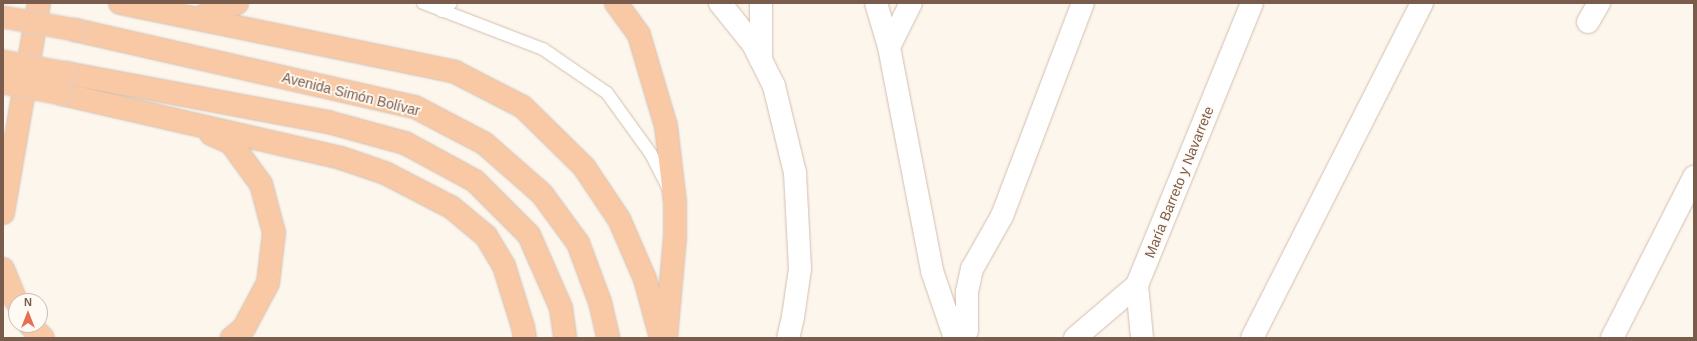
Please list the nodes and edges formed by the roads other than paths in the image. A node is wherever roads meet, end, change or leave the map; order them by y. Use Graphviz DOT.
graph roads {
  1 [pos="39,3"];
  2 [pos="120,3"];
  3 [pos="237,3"];
  4 [pos="423,3"];
  5 [pos="616,3"];
  6 [pos="720,3"];
  7 [pos="761,3"];
  8 [pos="876,3"];
  9 [pos="912,3"];
  10 [pos="1083,3"];
  11 [pos="1252,3"];
  12 [pos="1422,3"];
  13 [pos="1599,3"];
  14 [pos="447,7"];
  15 [pos="3,17"];
  16 [pos="198,18"];
  17 [pos="1588,22"];
  18 [pos="889,47"];
  19 [pos="3,61"];
  20 [pos="762,61"];
  21 [pos="3,84"];
  22 [pos="182,122"];
  23 [pos="1694,177"];
  24 [pos="675,203"];
  25 [pos="3,213"];
  26 [pos="3,269"];
  27 [pos="1137,285"];
  28 [pos="12,293"];
  29 [pos="232,338"];
  30 [pos="524,338"];
  31 [pos="565,338"];
  32 [pos="608,338"];
  33 [pos="661,338"];
  34 [pos="666,338"];
  35 [pos="788,338"];
  36 [pos="955,338"];
  37 [pos="964,338"];
  38 [pos="1075,338"];
  39 [pos="1142,338"];
  40 [pos="1252,338"];
  41 [pos="1612,338"];
  1 -- 25 [label="highway"];
  2 -- 16 [label="highway"];
  3 -- 16 [label="highway"];
  4 -- 14 [label="lane"];
  5 -- 24 [label="highway"];
  6 -- 20 [label="street"];
  7 -- 20 [label="street"];
  8 -- 18 [label="street"];
  9 -- 18 [label="street"];
  10 -- 37 [label="street"];
  11 -- 27 [label="street, María Barreto y Navarrete"];
  12 -- 40 [label="street"];
  13 -- 17 [label="street"];
  14 -- 24 [label="lane"];
  15 -- 32 [label="highway, Avenida Simón Bolívar, bridge"];
  16 -- 33 [label="highway"];
  18 -- 36 [label="street"];
  19 -- 31 [label="highway, bridge"];
  20 -- 35 [label="street"];
  21 -- 22 [label="highway, bridge"];
  22 -- 29 [label="highway"];
  22 -- 30 [label="highway"];
  23 -- 41 [label="street"];
  24 -- 34 [label="highway"];
  26 -- 28 [label="highway"];
  27 -- 38 [label="street, María Barreto y Navarrete"];
  27 -- 39 [label="street"];
}
